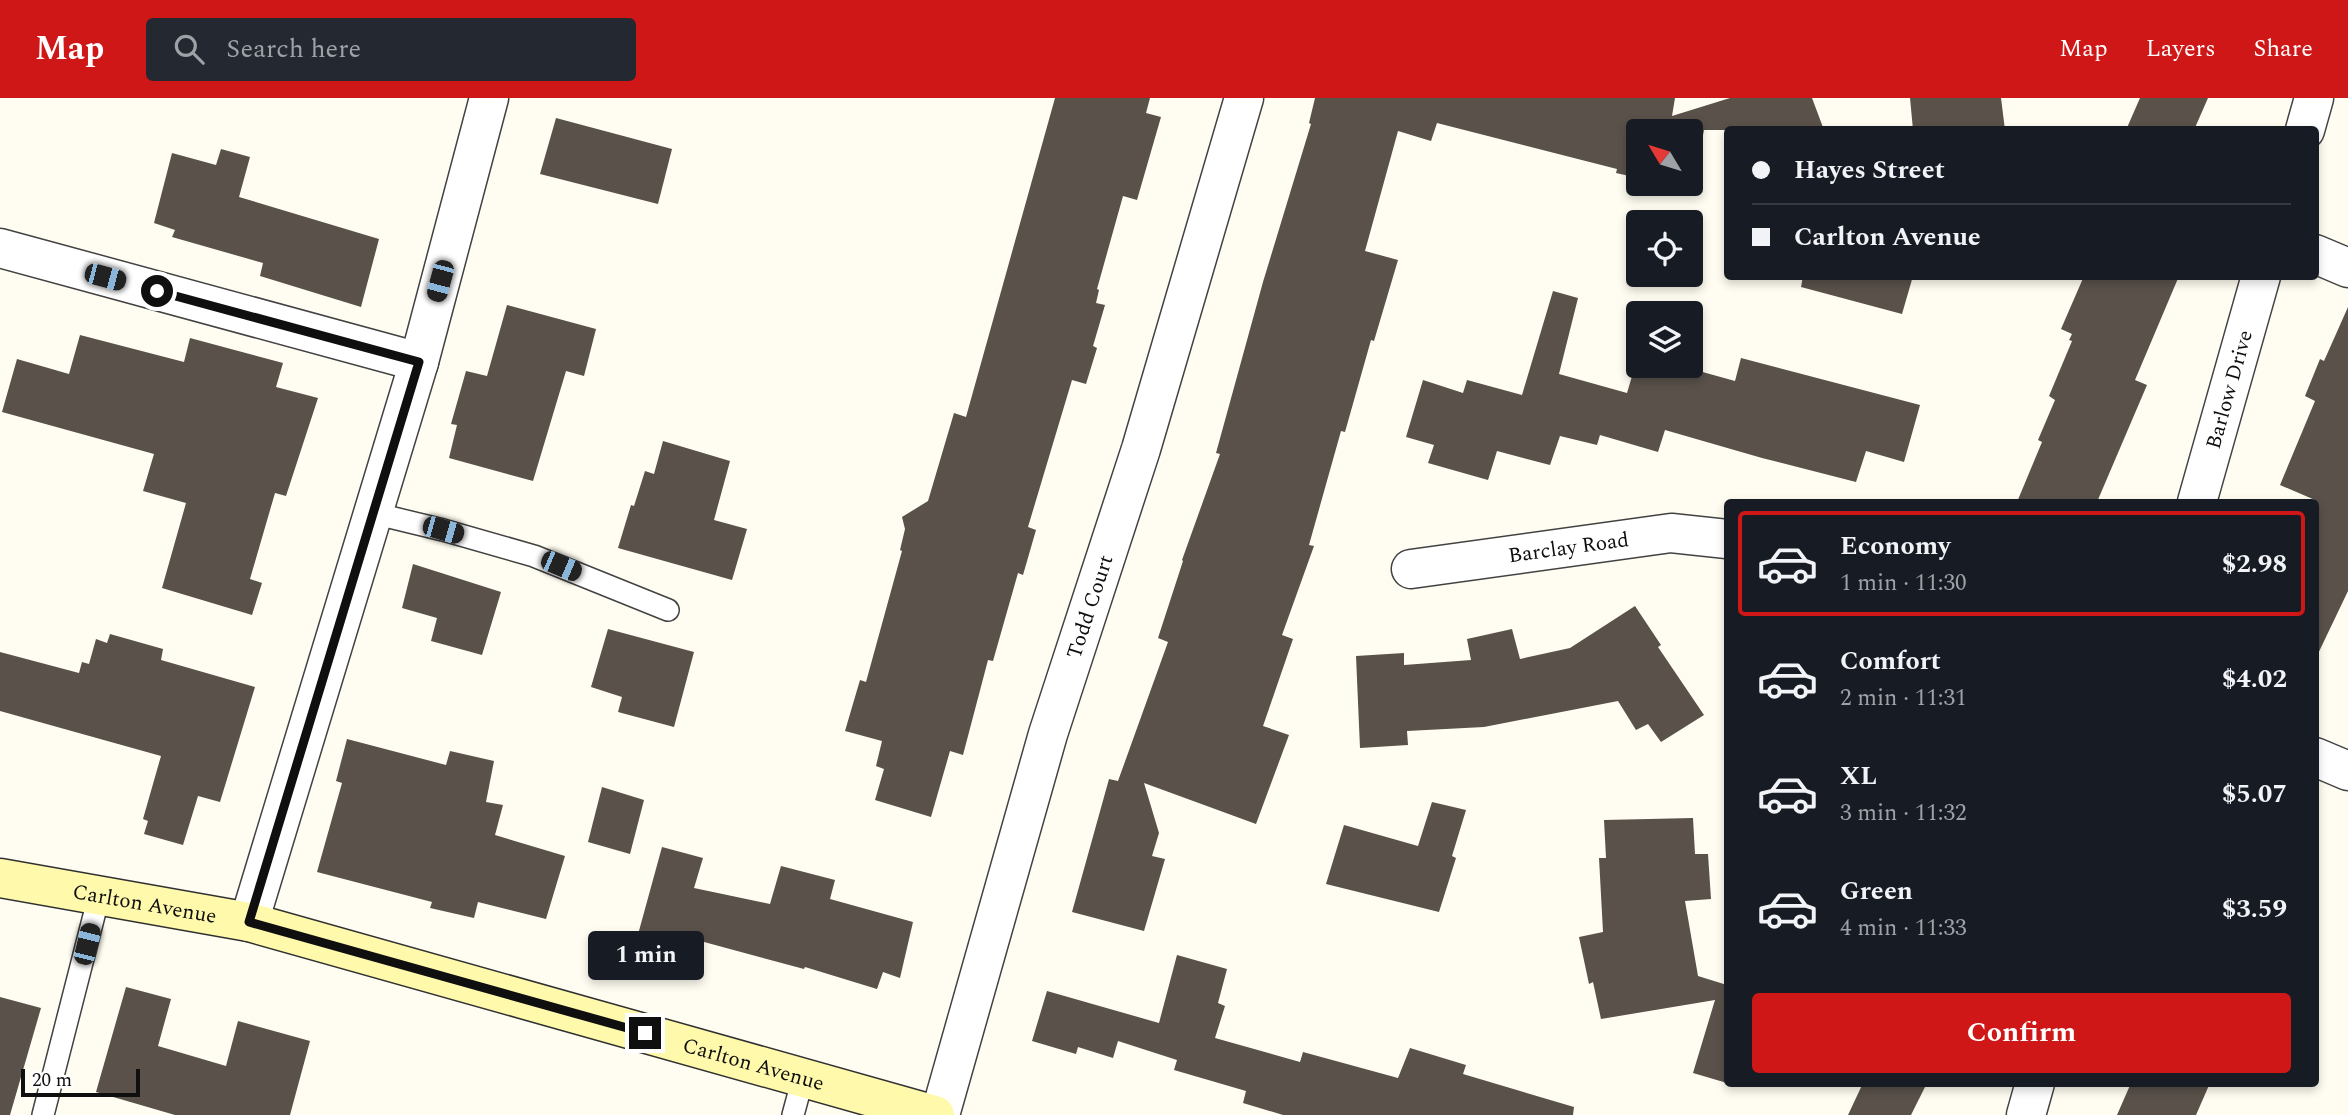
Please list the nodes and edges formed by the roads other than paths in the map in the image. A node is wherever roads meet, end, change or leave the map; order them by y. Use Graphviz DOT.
graph roads {
  1 [pos="489,98"];
  2 [pos="1244,98"];
  3 [pos="2314,98"];
  4 [pos="2306,126"];
  5 [pos="0,248"];
  6 [pos="2319,256"];
  7 [pos="2348,268"];
  8 [pos="2260,280"];
  9 [pos="419,362"];
  10 [pos="2198,499"];
  11 [pos="373,513"];
  12 [pos="1724,539"];
  13 [pos="1411,569"];
  14 [pos="668,610"];
  15 [pos="2319,759"];
  16 [pos="2348,771"];
  17 [pos="0,878"];
  18 [pos="99,896"];
  19 [pos="249,922"];
  20 [pos="803,1078"];
  21 [pos="2034,1087"];
  22 [pos="43,1115"];
  23 [pos="793,1115"];
  24 [pos="937,1115"];
  25 [pos="2026,1115"];
  1 -- 9 [label="street"];
  2 -- 24 [label="street, Todd Court"];
  3 -- 4 [label="street"];
  5 -- 9 [label="street"];
  6 -- 7 [label="street"];
  8 -- 10 [label="street, Barlow Drive"];
  9 -- 11 [label="street"];
  11 -- 14 [label="lane"];
  11 -- 19 [label="street"];
  12 -- 13 [label="street, Barclay Road"];
  15 -- 16 [label="street"];
  17 -- 18 [label="street, Carlton Avenue"];
  18 -- 19 [label="street, Carlton Avenue"];
  18 -- 22 [label="lane"];
  19 -- 20 [label="street, Carlton Avenue"];
  20 -- 23 [label="lane"];
  20 -- 24 [label="street, Carlton Avenue"];
  21 -- 25 [label="street"];
}
